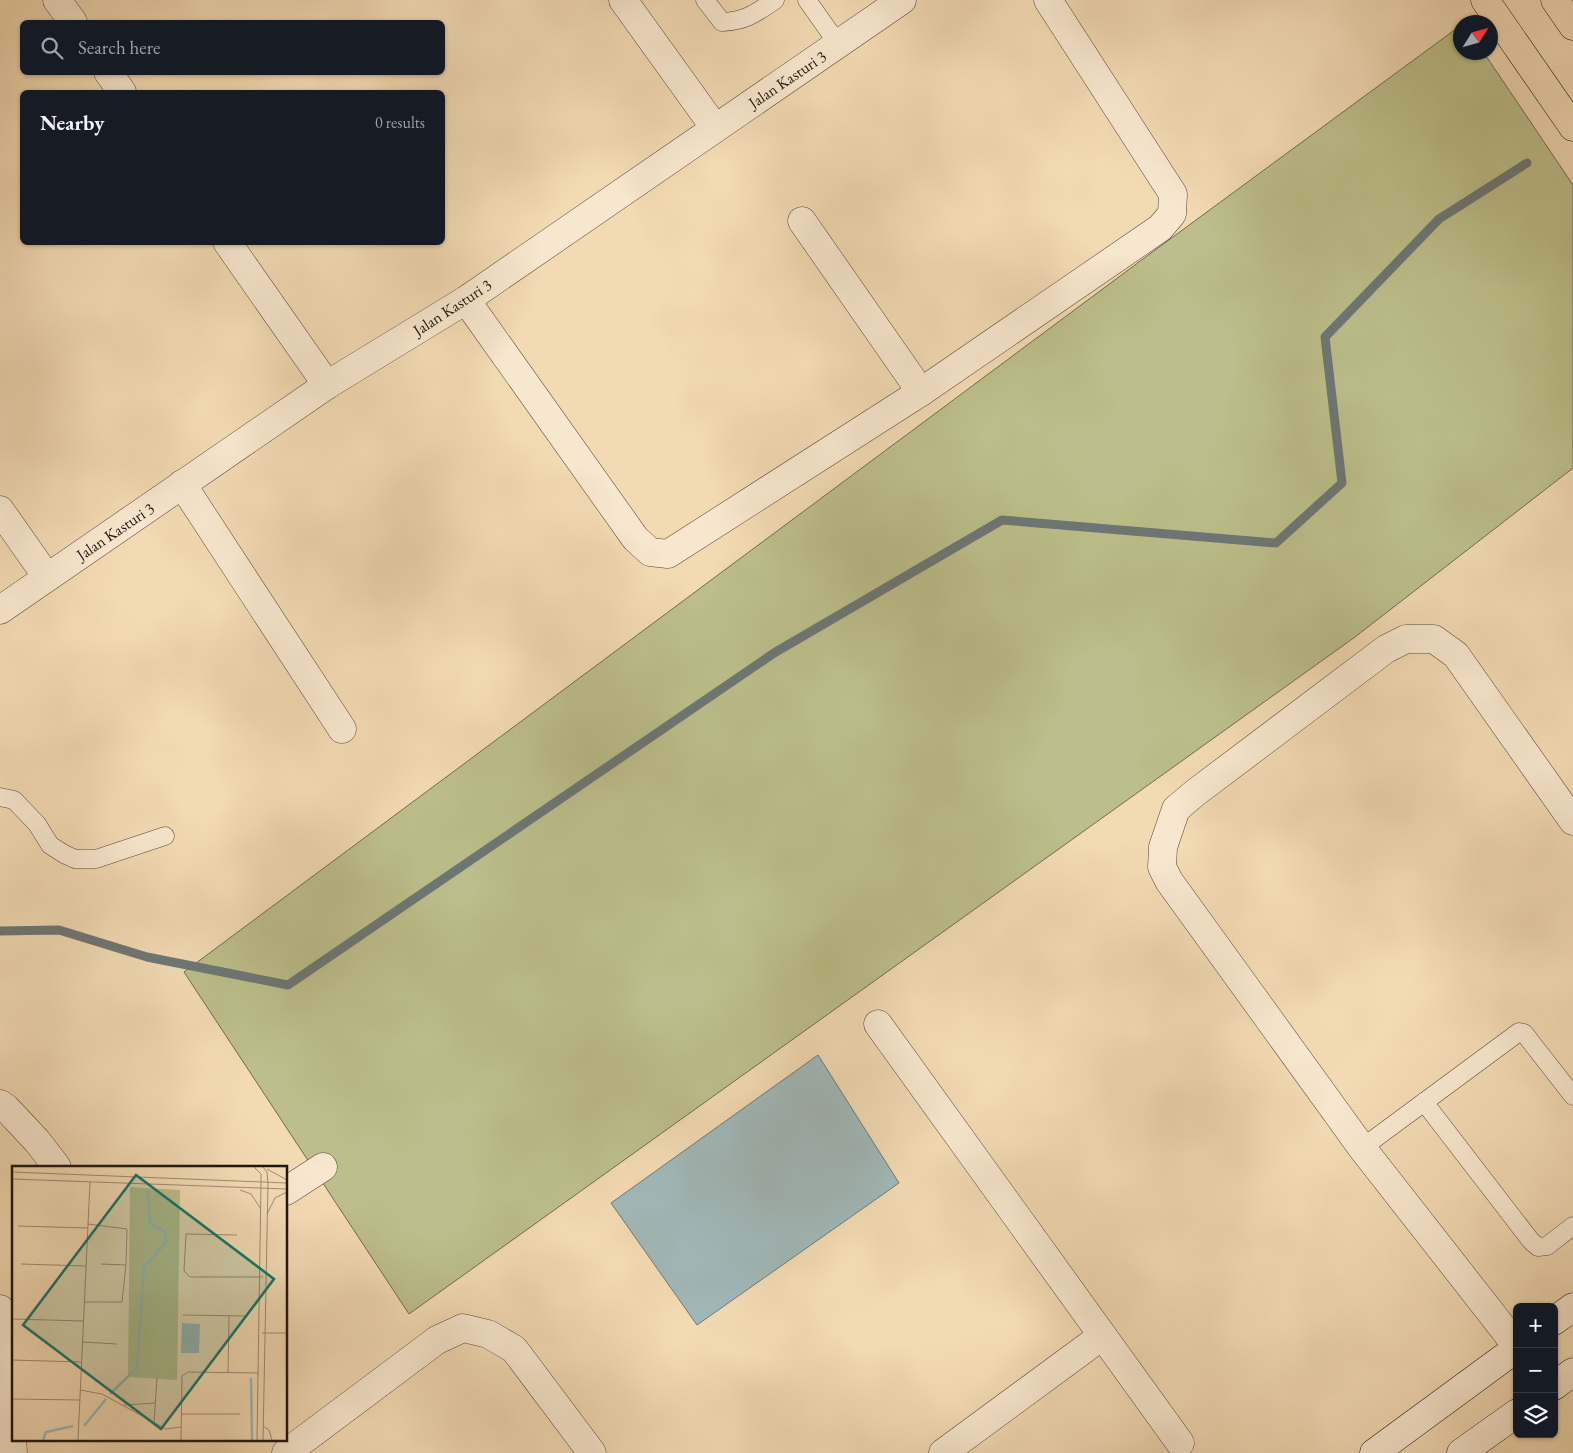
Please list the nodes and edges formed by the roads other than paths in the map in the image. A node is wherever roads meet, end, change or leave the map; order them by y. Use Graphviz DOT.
graph roads {
  1 [pos="57,0"];
  2 [pos="623,0"];
  3 [pos="705,0"];
  4 [pos="774,0"];
  5 [pos="807,0"];
  6 [pos="902,0"];
  7 [pos="1048,0"];
  8 [pos="1485,0"];
  9 [pos="1556,0"];
  10 [pos="71,20"];
  11 [pos="1573,26"];
  12 [pos="838,44"];
  13 [pos="110,75"];
  14 [pos="121,90"];
  15 [pos="1573,127"];
  16 [pos="715,128"];
  17 [pos="802,221"];
  18 [pos="229,245"];
  19 [pos="466,300"];
  20 [pos="327,385"];
  21 [pos="921,392"];
  22 [pos="182,484"];
  23 [pos="0,510"];
  24 [pos="47,577"];
  25 [pos="0,610"];
  26 [pos="342,729"];
  27 [pos="0,797"];
  28 [pos="1573,821"];
  29 [pos="165,836"];
  30 [pos="878,1024"];
  31 [pos="1573,1096"];
  32 [pos="1424,1102"];
  33 [pos="0,1104"];
  34 [pos="1362,1148"];
  35 [pos="56,1166"];
  36 [pos="323,1167"];
  37 [pos="288,1191"];
  38 [pos="1573,1226"];
  39 [pos="1573,1307"];
  40 [pos="0,1309"];
  41 [pos="1558,1318"];
  42 [pos="1102,1336"];
  43 [pos="1513,1342"];
  44 [pos="1516,1348"];
  45 [pos="1573,1372"];
  46 [pos="11,1375"];
  47 [pos="1558,1383"];
  48 [pos="12,1414"];
  49 [pos="1513,1416"];
  50 [pos="13,1440"];
  51 [pos="1180,1442"];
  52 [pos="13,1453"];
  53 [pos="286,1453"];
  54 [pos="592,1453"];
  55 [pos="943,1453"];
  56 [pos="1374,1453"];
  57 [pos="1461,1453"];
  1 -- 10 [label="street"];
  2 -- 16 [label="street"];
  3 -- 4 [label="lane"];
  5 -- 12 [label="lane"];
  6 -- 12 [label="street, Jalan Kasturi 3"];
  7 -- 21 [label="street"];
  8 -- 15 [label="main road"];
  9 -- 11 [label="main road"];
  12 -- 16 [label="street, Jalan Kasturi 3"];
  13 -- 14 [label="street"];
  16 -- 19 [label="street, Jalan Kasturi 3"];
  17 -- 21 [label="street"];
  18 -- 20 [label="street"];
  19 -- 20 [label="street, Jalan Kasturi 3"];
  19 -- 21 [label="street"];
  20 -- 22 [label="street, Jalan Kasturi 3"];
  22 -- 24 [label="street, Jalan Kasturi 3"];
  22 -- 26 [label="street"];
  23 -- 24 [label="street"];
  24 -- 25 [label="street, Jalan Kasturi 3"];
  27 -- 29 [label="lane"];
  28 -- 34 [label="street"];
  30 -- 42 [label="street"];
  31 -- 32 [label="lane"];
  32 -- 34 [label="lane"];
  32 -- 38 [label="lane"];
  33 -- 35 [label="street"];
  34 -- 43 [label="street"];
  36 -- 37 [label="street"];
  39 -- 41 [label="street"];
  40 -- 46 [label="street"];
  42 -- 51 [label="street"];
  42 -- 55 [label="street"];
  44 -- 56 [label="street"];
  45 -- 47 [label="street"];
  46 -- 48 [label="street"];
  49 -- 57 [label="street"];
  50 -- 52 [label="street"];
  53 -- 54 [label="street"];
}
